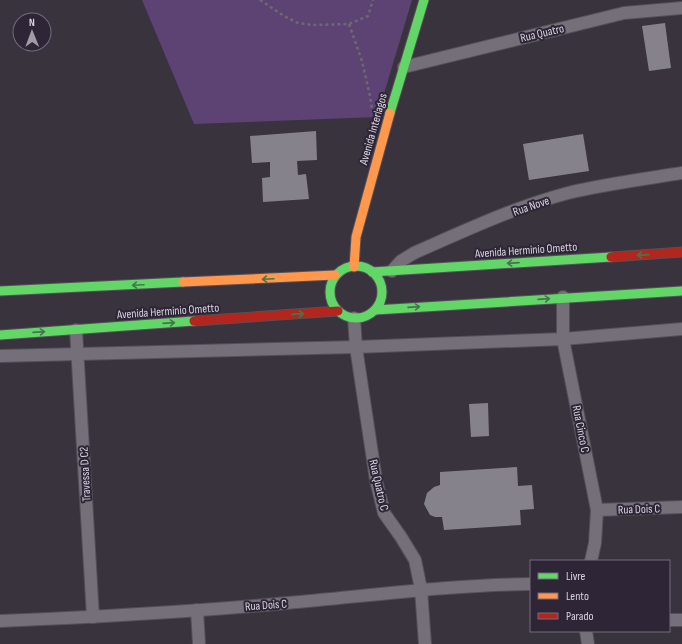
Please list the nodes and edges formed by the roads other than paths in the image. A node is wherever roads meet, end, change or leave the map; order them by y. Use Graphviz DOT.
graph roads {
  1 [pos="424,0"];
  2 [pos="682,8"];
  3 [pos="404,67"];
  4 [pos="682,173"];
  5 [pos="682,252"];
  6 [pos="354,267"];
  7 [pos="392,271"];
  8 [pos="372,272"];
  9 [pos="335,276"];
  10 [pos="0,291"];
  11 [pos="682,291"];
  12 [pos="563,298"];
  13 [pos="375,310"];
  14 [pos="338,311"];
  15 [pos="354,318"];
  16 [pos="682,329"];
  17 [pos="76,330"];
  18 [pos="0,335"];
  19 [pos="563,339"];
  20 [pos="356,346"];
  21 [pos="78,354"];
  22 [pos="0,356"];
  23 [pos="682,507"];
  24 [pos="597,510"];
  25 [pos="591,560"];
  26 [pos="530,584"];
  27 [pos="421,589"];
  28 [pos="197,610"];
  29 [pos="93,617"];
  30 [pos="670,620"];
  31 [pos="682,620"];
  32 [pos="0,621"];
  33 [pos="586,632"];
  34 [pos="199,644"];
  35 [pos="425,644"];
  36 [pos="588,644"];
  1 -- 3 [label="street, Avenida Interlagos"];
  2 -- 3 [label="street, Rua Quatro"];
  3 -- 6 [label="street, Avenida Interlagos"];
  4 -- 7 [label="street, Rua Nove"];
  5 -- 7 [label="street, Avenida Herminio Ometto, one-way"];
  6 -- 8 [label="street"];
  6 -- 9 [label="street"];
  7 -- 8 [label="street, Avenida Herminio Ometto"];
  8 -- 13 [label="street"];
  9 -- 10 [label="street, one-way"];
  9 -- 14 [label="street"];
  11 -- 12 [label="street"];
  13 -- 12 [label="street, one-way"];
  12 -- 19 [label="street, Rua Cinco C"];
  13 -- 15 [label="street"];
  14 -- 15 [label="street"];
  17 -- 14 [label="street, Avenida Herminio Ometto, one-way"];
  15 -- 20 [label="street, Rua Quatro C"];
  16 -- 19 [label="street"];
  18 -- 17 [label="street, Avenida Herminio Ometto, one-way"];
  17 -- 21 [label="street, Travessa D C2"];
  19 -- 20 [label="street"];
  19 -- 24 [label="street, Rua Cinco C"];
  20 -- 21 [label="street"];
  20 -- 27 [label="street, Rua Quatro C"];
  21 -- 22 [label="street"];
  21 -- 29 [label="street, Travessa D C2"];
  23 -- 24 [label="street, Rua Dois C"];
  24 -- 25 [label="street, Rua Cinco C"];
  26 -- 27 [label="street, Rua Dois C"];
  27 -- 28 [label="street, Rua Dois C"];
  27 -- 35 [label="street, Rua Quatro C"];
  28 -- 29 [label="street, Rua Dois C"];
  28 -- 34 [label="street"];
  29 -- 32 [label="street, Rua Dois C"];
  30 -- 31 [label="street"];
  33 -- 36 [label="street"];
}
